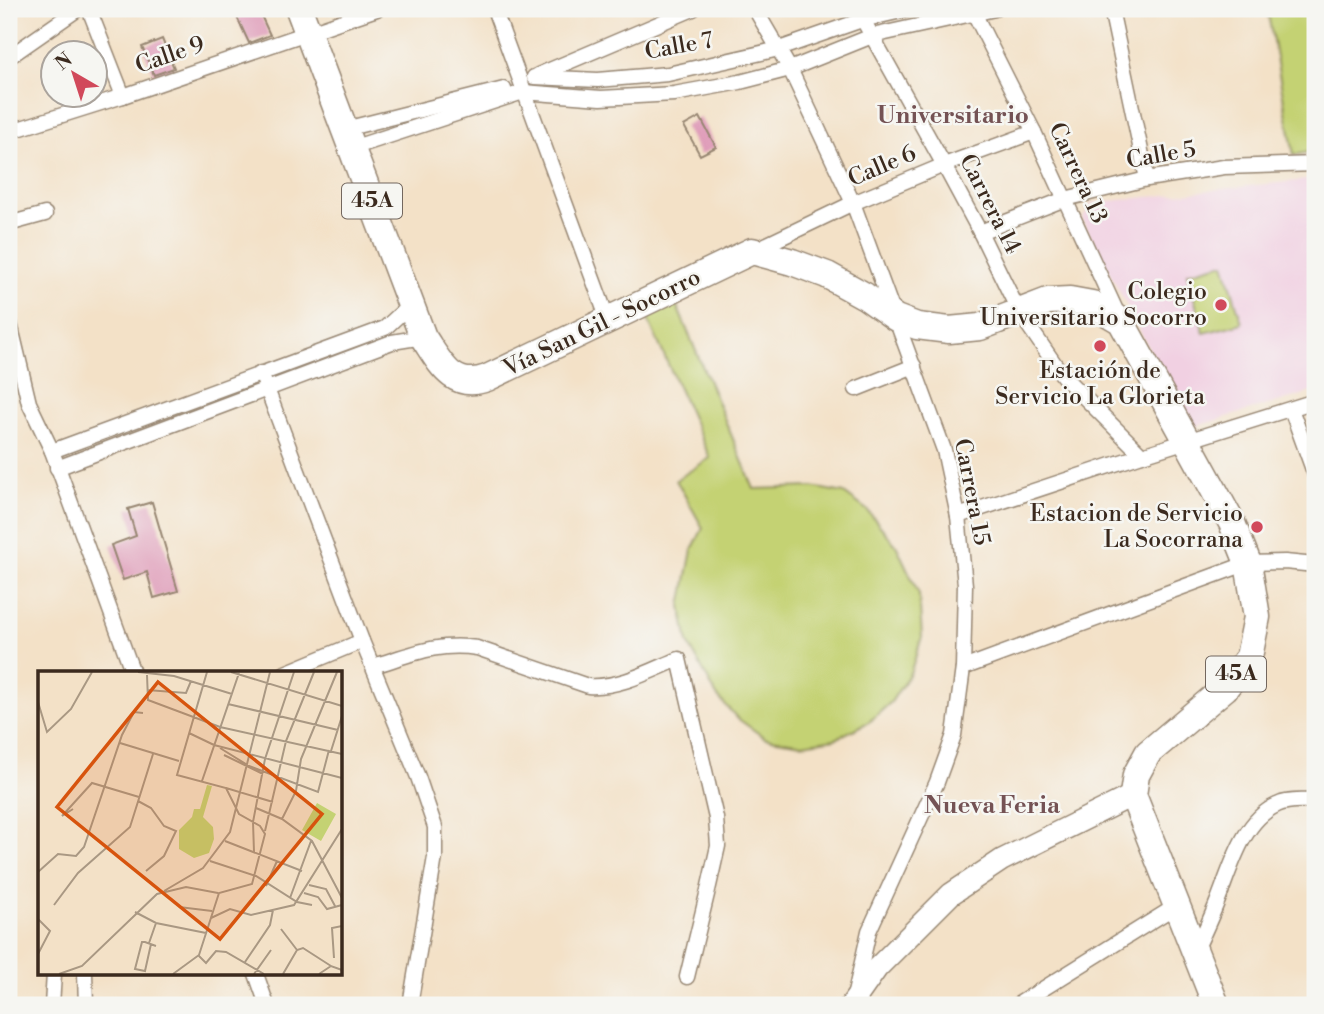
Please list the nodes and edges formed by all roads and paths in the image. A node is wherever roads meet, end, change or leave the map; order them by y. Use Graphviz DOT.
graph roads {
  1 [pos="78,9"];
  2 [pos="89,9"];
  3 [pos="377,9"];
  4 [pos="494,9"];
  5 [pos="693,9"];
  6 [pos="755,9"];
  7 [pos="910,9"];
  8 [pos="995,9"];
  9 [pos="1111,9"];
  10 [pos="973,11"];
  11 [pos="860,14"];
  12 [pos="304,20"];
  13 [pos="872,36"];
  14 [pos="779,49"];
  15 [pos="9,57"];
  16 [pos="790,69"];
  17 [pos="667,74"];
  18 [pos="526,84"];
  19 [pos="674,94"];
  20 [pos="123,96"];
  21 [pos="13,125"];
  22 [pos="1034,132"];
  23 [pos="349,139"];
  24 [pos="1315,164"];
  25 [pos="944,165"];
  26 [pos="1147,178"];
  27 [pos="1065,199"];
  28 [pos="853,203"];
  29 [pos="45,214"];
  30 [pos="9,226"];
  31 [pos="980,232"];
  32 [pos="752,251"];
  33 [pos="411,304"];
  34 [pos="1019,312"];
  35 [pos="896,318"];
  36 [pos="9,319"];
  37 [pos="608,320"];
  38 [pos="1121,321"];
  39 [pos="424,337"];
  40 [pos="914,366"];
  41 [pos="261,373"];
  42 [pos="856,388"];
  43 [pos="267,389"];
  44 [pos="1315,401"];
  45 [pos="1291,408"];
  46 [pos="1186,441"];
  47 [pos="52,451"];
  48 [pos="1142,455"];
  49 [pos="1314,467"];
  50 [pos="57,468"];
  51 [pos="958,516"];
  52 [pos="1248,563"];
  53 [pos="1315,565"];
  54 [pos="362,641"];
  55 [pos="373,666"];
  56 [pos="963,668"];
  57 [pos="132,671"];
  58 [pos="290,671"];
  59 [pos="1133,794"];
  60 [pos="1315,800"];
  61 [pos="1176,906"];
  62 [pos="1195,953"];
  63 [pos="54,976"];
  64 [pos="85,976"];
  65 [pos="257,976"];
  66 [pos="687,977"];
  67 [pos="852,1003"];
  68 [pos="52,1005"];
  69 [pos="86,1005"];
  70 [pos="267,1005"];
  71 [pos="410,1005"];
  72 [pos="1017,1005"];
  73 [pos="1216,1005"];
  1 -- 15 [label="street"];
  2 -- 20 [label="street"];
  3 -- 12 [label="street, Calle 9"];
  4 -- 18 [label="street"];
  5 -- 18 [label="street"];
  6 -- 14 [label="street, Carrera 15"];
  7 -- 11 [label="street, Calle 7"];
  8 -- 10 [label="street"];
  9 -- 26 [label="street"];
  10 -- 13 [label="street"];
  10 -- 22 [label="street, Carrera 13"];
  11 -- 13 [label="street, Carrera 14"];
  11 -- 14 [label="street, Calle 7"];
  12 -- 20 [label="street, Calle 9"];
  12 -- 23 [label="highway, Vía San Gil - Socorro / 45A"];
  13 -- 16 [label="street"];
  13 -- 25 [label="street, Carrera 14"];
  14 -- 16 [label="street, Carrera 15"];
  14 -- 17 [label="street, Calle 7"];
  16 -- 19 [label="street"];
  16 -- 28 [label="street, Carrera 15"];
  17 -- 18 [label="street, Calle 7"];
  17 -- 19 [label="street"];
  18 -- 19 [label="street"];
  18 -- 23 [label="street"];
  18 -- 23 [label="street"];
  18 -- 37 [label="street"];
  20 -- 21 [label="street, Calle 9"];
  22 -- 25 [label="street, Calle 6"];
  22 -- 27 [label="street, Carrera 13"];
  23 -- 33 [label="highway, Vía San Gil - Socorro / 45A"];
  24 -- 26 [label="street, Calle 5"];
  25 -- 28 [label="street, Calle 6"];
  25 -- 31 [label="street, Carrera 14"];
  26 -- 27 [label="street, Calle 5"];
  27 -- 31 [label="street, Calle 5"];
  27 -- 38 [label="street, Carrera 13"];
  28 -- 32 [label="street, Calle 6"];
  28 -- 35 [label="street, Carrera 15"];
  29 -- 30 [label="street"];
  31 -- 34 [label="street, Carrera 14"];
  32 -- 35 [label="highway"];
  32 -- 37 [label="highway, Vía San Gil - Socorro / 45A"];
  33 -- 39 [label="highway, Vía San Gil - Socorro / 45A"];
  33 -- 41 [label="street"];
  34 -- 35 [label="highway"];
  34 -- 38 [label="highway"];
  34 -- 48 [label="street, Carrera 14"];
  35 -- 40 [label="street, Carrera 15"];
  36 -- 47 [label="street"];
  37 -- 39 [label="highway, Vía San Gil - Socorro / 45A"];
  38 -- 46 [label="highway, 45A"];
  39 -- 43 [label="street"];
  40 -- 42 [label="street"];
  40 -- 51 [label="street, Carrera 15"];
  41 -- 43 [label="street"];
  41 -- 47 [label="street"];
  43 -- 50 [label="street"];
  43 -- 54 [label="street"];
  44 -- 45 [label="street"];
  45 -- 46 [label="street"];
  45 -- 49 [label="street"];
  46 -- 48 [label="street"];
  46 -- 52 [label="highway, 45A"];
  47 -- 50 [label="street"];
  48 -- 51 [label="street"];
  50 -- 57 [label="street"];
  51 -- 56 [label="street, Carrera 15"];
  52 -- 53 [label="street"];
  52 -- 56 [label="street"];
  52 -- 59 [label="highway, 45A"];
  54 -- 55 [label="street"];
  54 -- 58 [label="street"];
  55 -- 66 [label="street"];
  55 -- 71 [label="street"];
  56 -- 67 [label="street, Carrera 15"];
  59 -- 61 [label="highway"];
  59 -- 67 [label="street"];
  60 -- 62 [label="street"];
  61 -- 62 [label="highway"];
  61 -- 72 [label="street"];
  62 -- 73 [label="highway"];
  63 -- 68 [label="street"];
  64 -- 69 [label="street"];
  65 -- 70 [label="street"];
}
